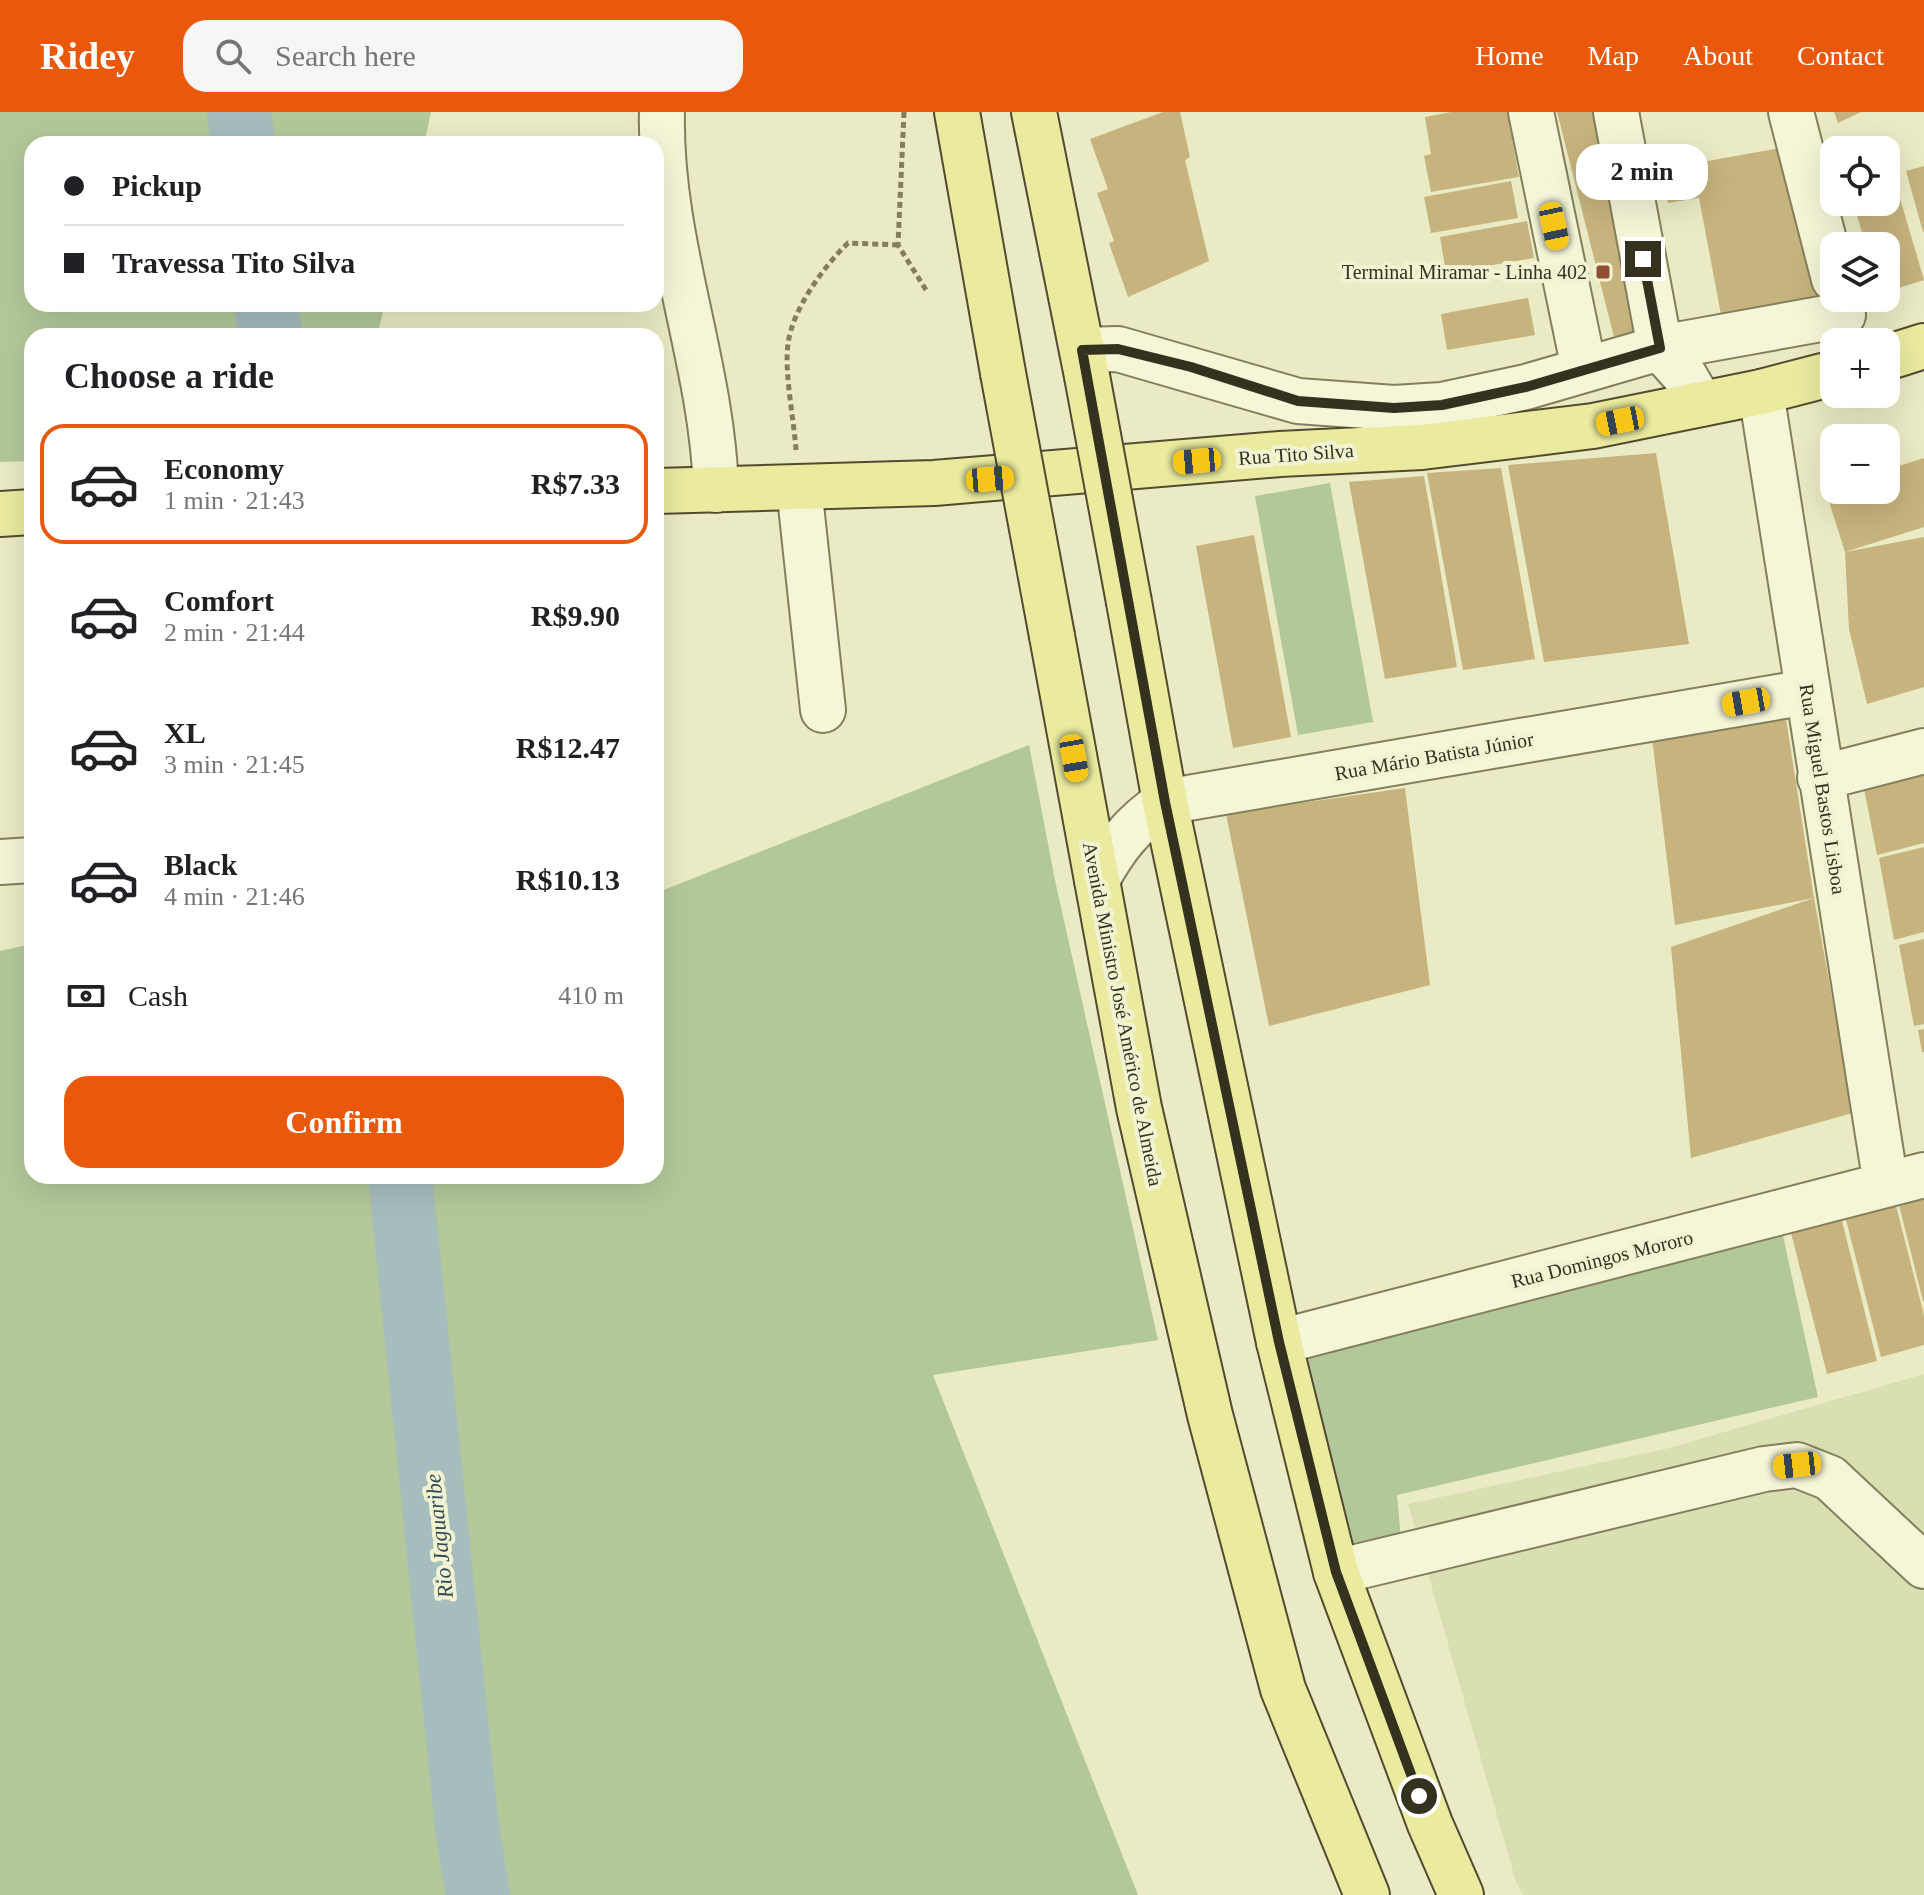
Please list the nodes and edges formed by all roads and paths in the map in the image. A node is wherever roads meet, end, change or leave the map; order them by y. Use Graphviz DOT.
graph roads {
  1 [pos="662,112"];
  2 [pos="904,112"];
  3 [pos="957,112"];
  4 [pos="1036,112"];
  5 [pos="1531,112"];
  6 [pos="1616,112"];
  7 [pos="1791,112"];
  8 [pos="661,136"];
  9 [pos="664,180"];
  10 [pos="1821,232"];
  11 [pos="898,245"];
  12 [pos="926,290"];
  13 [pos="1827,312"];
  14 [pos="1924,346"];
  15 [pos="1660,348"];
  16 [pos="1900,354"];
  17 [pos="1085,363"];
  18 [pos="1584,369"];
  19 [pos="1820,377"];
  20 [pos="1761,392"];
  21 [pos="1701,404"];
  22 [pos="799,487"];
  23 [pos="716,490"];
  24 [pos="664,491"];
  25 [pos="24,512"];
  26 [pos="0,514"];
  27 [pos="1807,692"];
  28 [pos="823,710"];
  29 [pos="1924,751"];
  30 [pos="1820,778"];
  31 [pos="1165,802"];
  32 [pos="24,860"];
  33 [pos="0,862"];
  34 [pos="1097,880"];
  35 [pos="1905,1180"];
  36 [pos="1279,1342"];
  37 [pos="1924,1566"];
  38 [pos="1336,1572"];
  39 [pos="1367,1895"];
  40 [pos="1461,1895"];
  1 -- 8 [label="street"];
  2 -- 11 [label="path"];
  3 -- 34 [label="main road, Avenida Ministro José Américo de Almeida, bridge"];
  4 -- 17 [label="main road"];
  5 -- 18 [label="street"];
  6 -- 15 [label="street"];
  7 -- 10 [label="street"];
  9 -- 23 [label="street"];
  11 -- 12 [label="path"];
  11 -- 22 [label="path"];
  13 -- 15 [label="street"];
  14 -- 16 [label="main road"];
  15 -- 18 [label="street"];
  15 -- 21 [label="street"];
  17 -- 18 [label="street"];
  17 -- 31 [label="main road, bridge"];
  19 -- 20 [label="main road, Rua Tito Silva"];
  20 -- 21 [label="main road, Rua Tito Silva"];
  20 -- 27 [label="street, Rua Miguel Bastos Lisboa"];
  21 -- 22 [label="main road, Rua Tito Silva"];
  22 -- 23 [label="main road, Rua Tito Silva"];
  22 -- 28 [label="street"];
  23 -- 24 [label="main road, Rua Tito Silva"];
  25 -- 26 [label="main road"];
  27 -- 30 [label="street, Rua Miguel Bastos Lisboa"];
  27 -- 31 [label="street, Rua Mário Batista Júnior"];
  29 -- 30 [label="street"];
  30 -- 35 [label="street, Rua Miguel Bastos Lisboa"];
  31 -- 34 [label="street, Rua Mário Batista Júnior"];
  31 -- 36 [label="main road"];
  32 -- 33 [label="street"];
  34 -- 39 [label="main road, Avenida Ministro José Américo de Almeida"];
  35 -- 36 [label="street, Rua Domingos Mororo"];
  36 -- 38 [label="main road"];
  37 -- 38 [label="street"];
  38 -- 40 [label="main road"];
}
